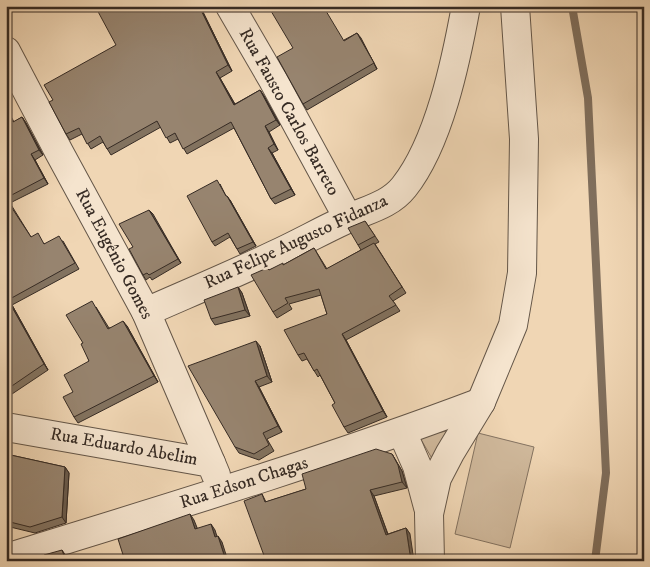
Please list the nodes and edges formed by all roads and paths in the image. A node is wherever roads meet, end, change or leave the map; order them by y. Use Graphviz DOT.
graph roads {
  1 [pos="230,6"];
  2 [pos="466,6"];
  3 [pos="515,6"];
  4 [pos="6,51"];
  5 [pos="348,218"];
  6 [pos="146,312"];
  7 [pos="481,402"];
  8 [pos="6,427"];
  9 [pos="402,432"];
  10 [pos="211,463"];
  11 [pos="223,491"];
  12 [pos="430,514"];
  13 [pos="6,558"];
  14 [pos="430,561"];
  1 -- 5 [label="street, Rua Fausto Carlos Barreto"];
  2 -- 5 [label="street, Rua Felipe Augusto Fidanza"];
  3 -- 7 [label="street"];
  4 -- 6 [label="street, Rua Eugênio Gomes"];
  5 -- 6 [label="street, Rua Felipe Augusto Fidanza"];
  6 -- 10 [label="street, Rua Eugênio Gomes"];
  7 -- 9 [label="street, Rua Edson Chagas"];
  7 -- 12 [label="street"];
  8 -- 10 [label="street, Rua Eduardo Abelim"];
  9 -- 11 [label="street, Rua Edson Chagas"];
  9 -- 12 [label="street"];
  10 -- 11 [label="street, Rua Eduardo Abelim"];
  11 -- 13 [label="street, Rua Edson Chagas"];
  12 -- 14 [label="street"];
}
